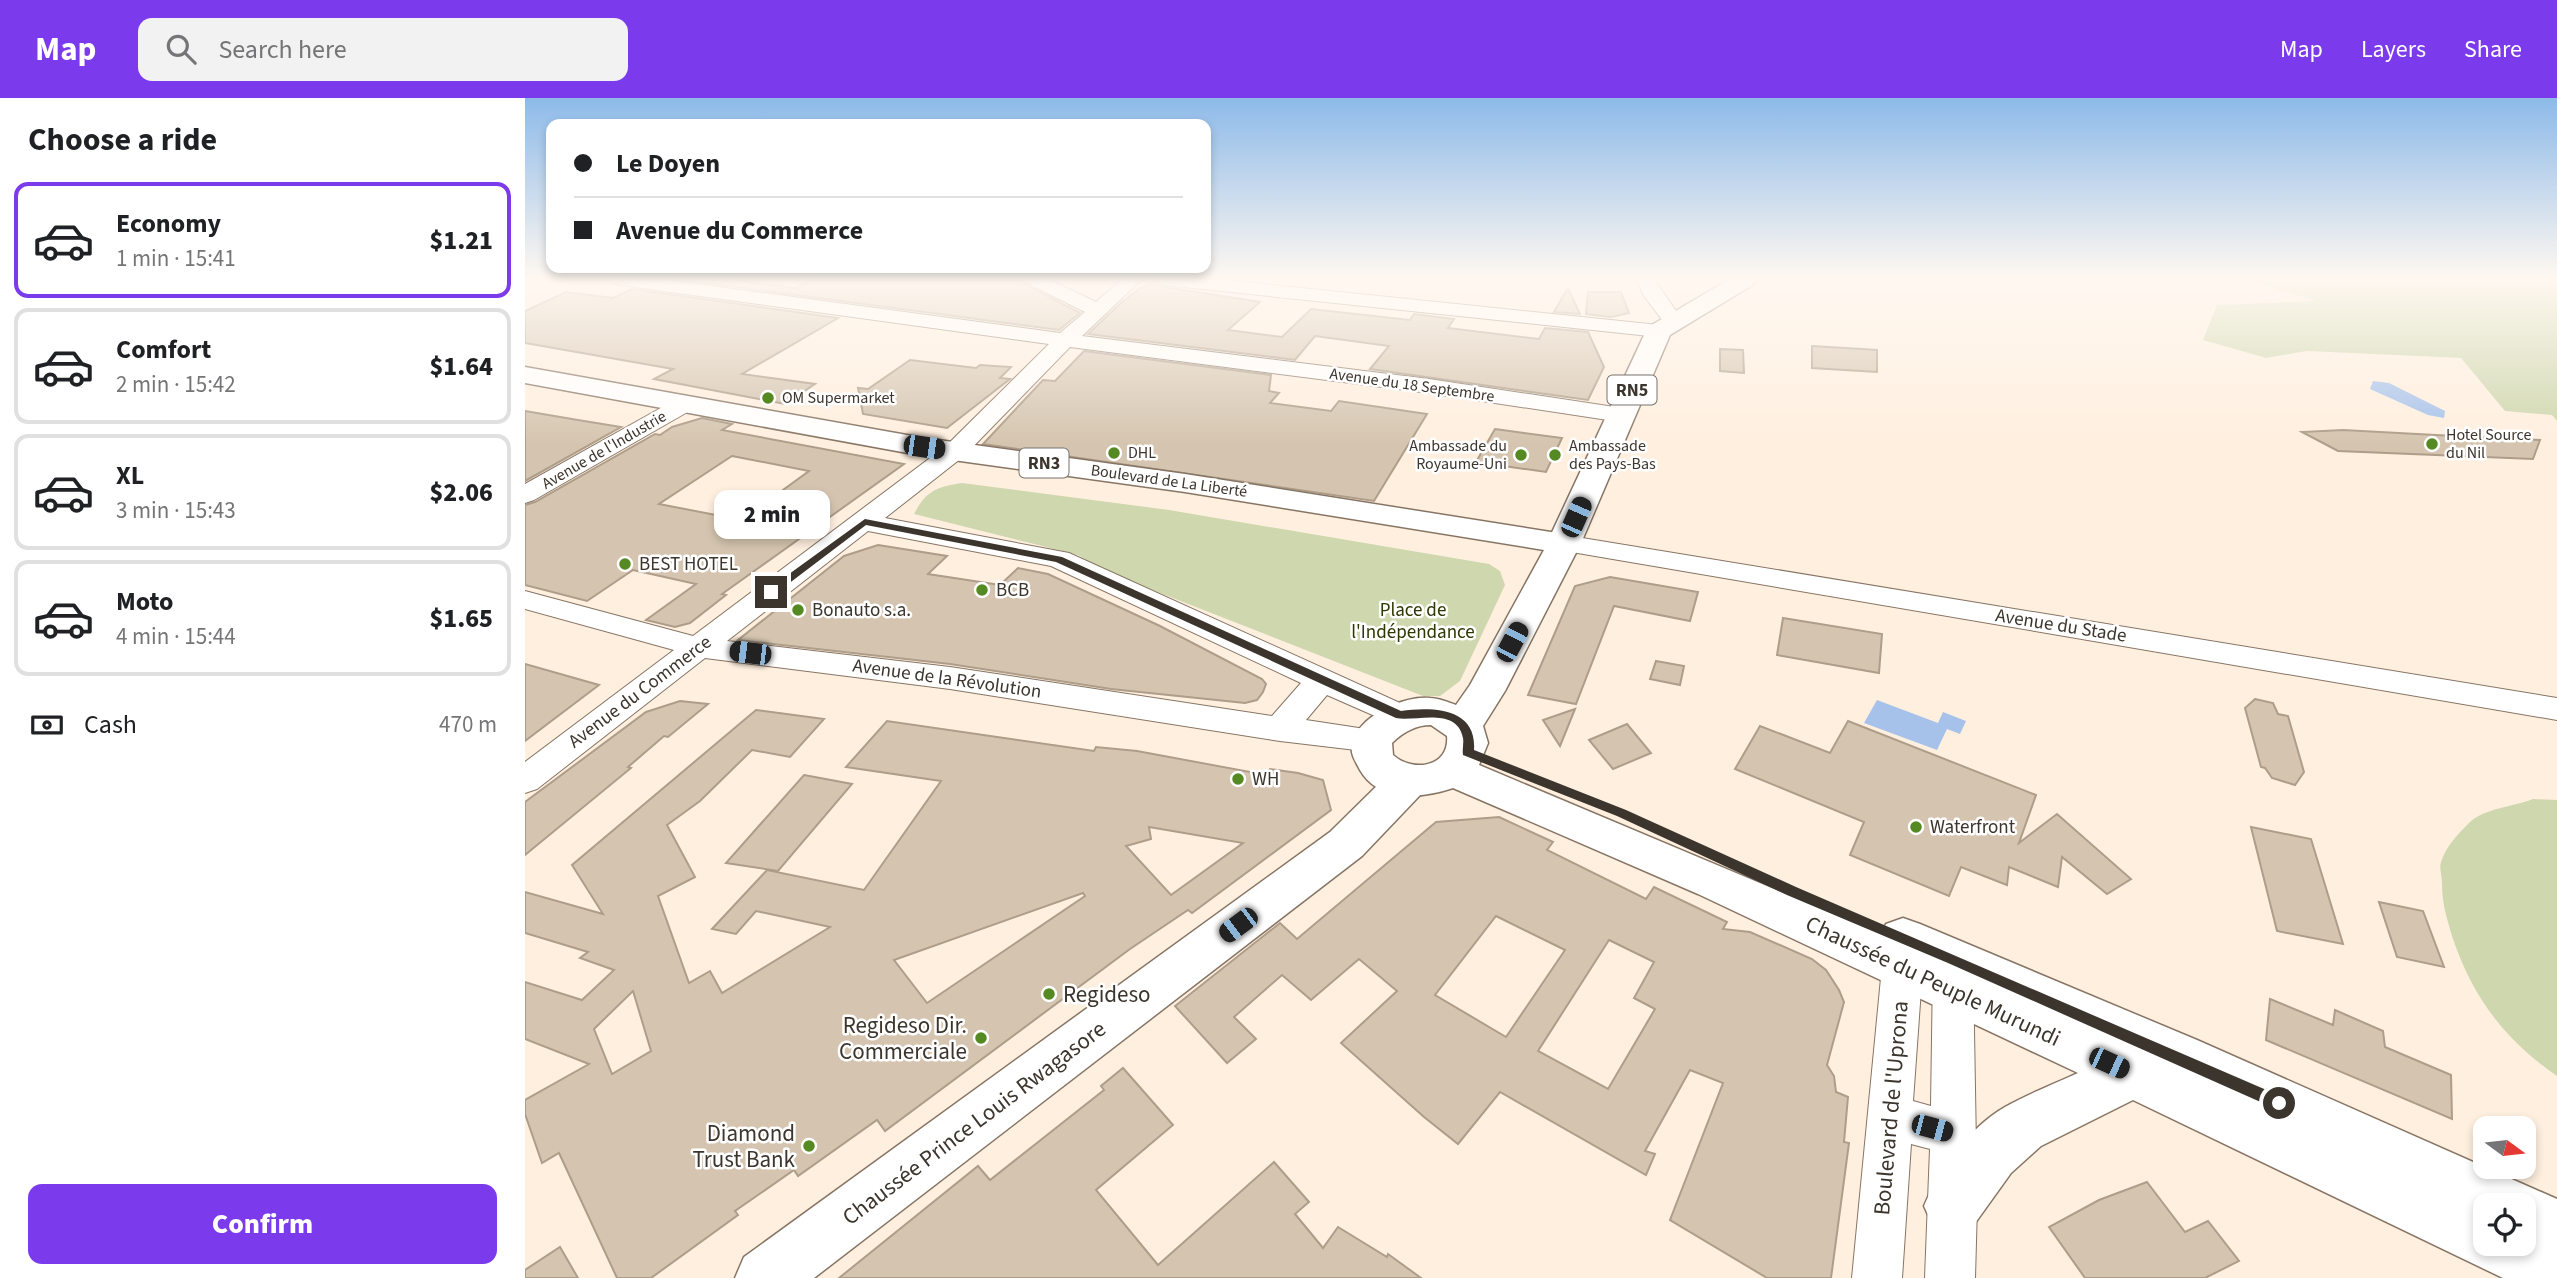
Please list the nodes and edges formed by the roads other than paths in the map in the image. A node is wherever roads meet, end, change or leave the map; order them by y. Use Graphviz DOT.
graph roads {
  1 [pos="1023,334"];
  2 [pos="1071,334"];
  3 [pos="1662,334"];
  4 [pos="1065,340"];
  5 [pos="525,375"];
  6 [pos="683,405"];
  7 [pos="1621,415"];
  8 [pos="955,451"];
  9 [pos="525,495"];
  10 [pos="865,522"];
  11 [pos="1564,543"];
  12 [pos="525,600"];
  13 [pos="699,647"];
  14 [pos="1321,681"];
  15 [pos="2557,709"];
  16 [pos="1387,728"];
  17 [pos="1280,729"];
  18 [pos="1448,757"];
  19 [pos="525,780"];
  20 [pos="1903,951"];
  21 [pos="1953,974"];
  22 [pos="2131,1074"];
  23 [pos="1891,1116"];
  24 [pos="1953,1133"];
  25 [pos="2477,1193"];
  26 [pos="1953,1206"];
  27 [pos="2536,1220"];
  28 [pos="2557,1230"];
  29 [pos="2473,1233"];
  30 [pos="2523,1256"];
  31 [pos="2557,1272"];
  32 [pos="765,1278"];
  33 [pos="1877,1278"];
  34 [pos="1950,1278"];
  1 -- 4 [label="street, Avenue du 18 Septembre"];
  2 -- 4 [label="street, Avenue du Commerce"];
  3 -- 7 [label="main road, RN5"];
  4 -- 7 [label="street, Avenue du 18 Septembre"];
  4 -- 8 [label="street, Avenue du Commerce"];
  5 -- 6 [label="main road, Boulevard de La Liberté / RN3"];
  6 -- 8 [label="main road, Boulevard de La Liberté / RN3"];
  6 -- 9 [label="street, Avenue de l'Industrie"];
  7 -- 11 [label="main road, RN5"];
  8 -- 10 [label="street, Avenue du Commerce"];
  8 -- 11 [label="main road, Boulevard de La Liberté / RN3"];
  10 -- 13 [label="street, Avenue du Commerce"];
  10 -- 14 [label="street"];
  11 -- 15 [label="street, Avenue du Stade"];
  11 -- 18 [label="main road, RN5"];
  12 -- 13 [label="street, Avenue de la Révolution"];
  13 -- 17 [label="street, Avenue de la Révolution"];
  13 -- 19 [label="street, Avenue du Commerce"];
  14 -- 16 [label="street"];
  14 -- 17 [label="street"];
  16 -- 17 [label="street, Avenue de la Révolution"];
  16 -- 18 [label="main road"];
  16 -- 18 [label="main road"];
  18 -- 20 [label="main road, Chaussée du Peuple Murundi"];
  18 -- 32 [label="main road, Chaussée Prince Louis Rwagasore"];
  20 -- 21 [label="main road, Chaussée du Peuple Murundi"];
  20 -- 23 [label="street, Boulevard de l'Uprona"];
  21 -- 22 [label="main road, Chaussée du Peuple Murundi"];
  21 -- 24 [label="street"];
  21 -- 25 [label="main road, Chaussée du Peuple Murundi"];
  22 -- 26 [label="main road"];
  22 -- 29 [label="main road, Chaussée du Peuple Murundi"];
  23 -- 24 [label="street"];
  23 -- 33 [label="street, Boulevard de l'Uprona"];
  24 -- 26 [label="street"];
  26 -- 34 [label="street"];
  27 -- 28 [label="main road"];
  30 -- 31 [label="main road"];
}
